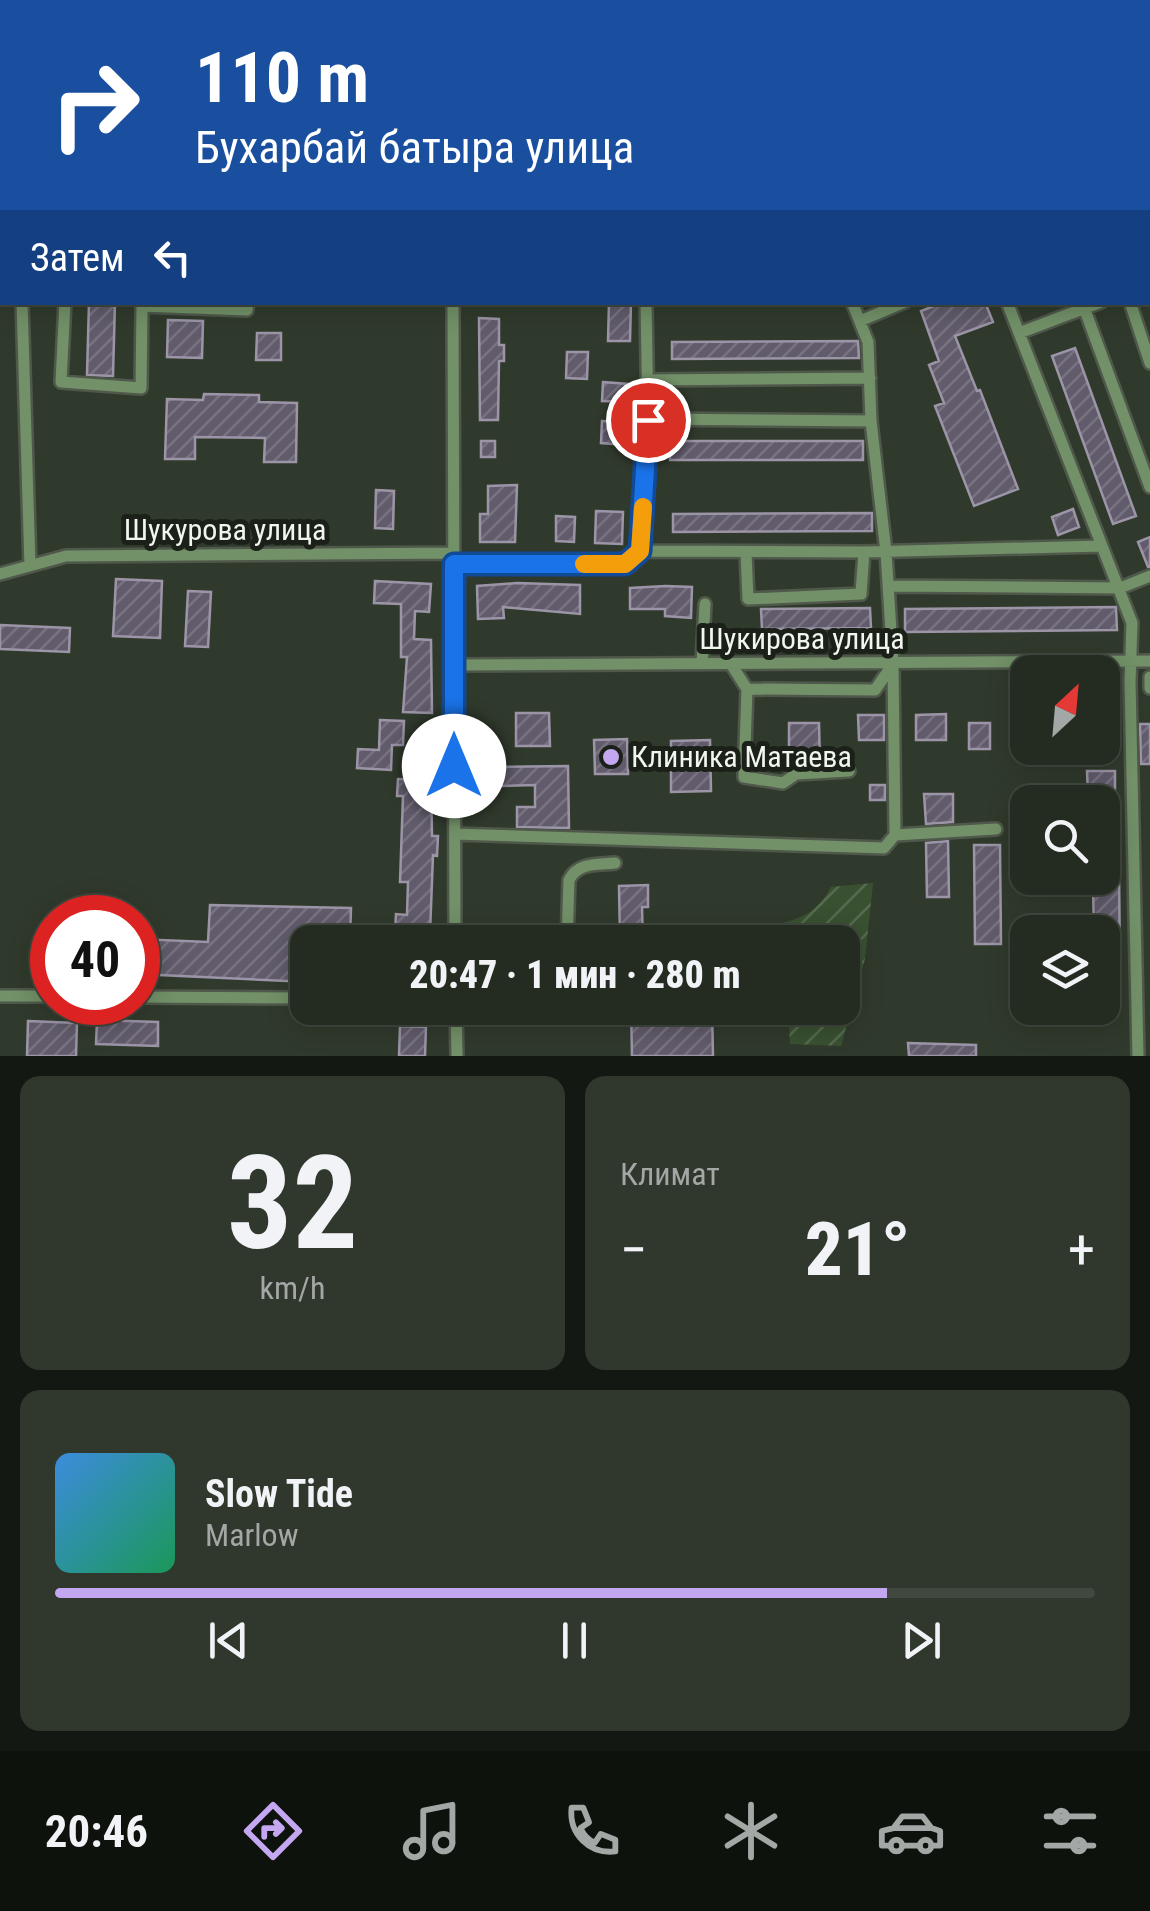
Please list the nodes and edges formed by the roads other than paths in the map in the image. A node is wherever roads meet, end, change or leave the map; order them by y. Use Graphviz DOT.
graph roads {
  1 [pos="22,305"];
  2 [pos="65,305"];
  3 [pos="248,305"];
  4 [pos="453,305"];
  5 [pos="646,305"];
  6 [pos="853,305"];
  7 [pos="898,305"];
  8 [pos="1008,305"];
  9 [pos="1083,305"];
  10 [pos="1131,305"];
  11 [pos="860,321"];
  12 [pos="1019,333"];
  13 [pos="1150,362"];
  14 [pos="870,378"];
  15 [pos="647,380"];
  16 [pos="648,420"];
  17 [pos="872,421"];
  18 [pos="1148,473"];
  19 [pos="1150,487"];
  20 [pos="1102,546"];
  21 [pos="640,551"];
  22 [pos="864,552"];
  23 [pos="886,552"];
  24 [pos="746,553"];
  25 [pos="454,558"];
  26 [pos="30,566"];
  27 [pos="0,574"];
  28 [pos="1150,576"];
  29 [pos="888,586"];
  30 [pos="1120,588"];
  31 [pos="704,604"];
  32 [pos="1150,661"];
  33 [pos="702,664"];
  34 [pos="731,664"];
  35 [pos="893,664"];
  36 [pos="1130,664"];
  37 [pos="454,665"];
  38 [pos="1150,677"];
  39 [pos="1150,688"];
  40 [pos="747,689"];
  41 [pos="849,771"];
  42 [pos="996,829"];
  43 [pos="455,834"];
  44 [pos="895,835"];
  45 [pos="615,864"];
  46 [pos="455,925"];
  47 [pos="567,925"];
  48 [pos="0,996"];
  49 [pos="30,996"];
  50 [pos="160,997"];
  51 [pos="290,998"];
  52 [pos="456,1025"];
  53 [pos="457,1056"];
  54 [pos="1138,1056"];
  1 -- 26 [label="street"];
  2 -- 3 [label="street"];
  4 -- 25 [label="street"];
  5 -- 15 [label="street"];
  6 -- 11 [label="street"];
  7 -- 11 [label="street"];
  8 -- 12 [label="street"];
  9 -- 12 [label="street"];
  9 -- 18 [label="street"];
  10 -- 13 [label="street"];
  11 -- 14 [label="street"];
  12 -- 20 [label="street"];
  14 -- 15 [label="street"];
  14 -- 17 [label="street"];
  15 -- 16 [label="street"];
  16 -- 17 [label="street"];
  16 -- 21 [label="street"];
  17 -- 23 [label="street"];
  18 -- 19 [label="street"];
  20 -- 23 [label="street, Шукурова улица"];
  20 -- 30 [label="street"];
  21 -- 24 [label="street, Шукурова улица"];
  21 -- 25 [label="street, Шукурова улица"];
  22 -- 23 [label="street, Шукурова улица"];
  22 -- 24 [label="street, Шукурова улица"];
  22 -- 24 [label="street"];
  23 -- 29 [label="street"];
  25 -- 26 [label="street, Шукурова улица"];
  25 -- 37 [label="street"];
  26 -- 27 [label="street, Шукурова улица"];
  28 -- 30 [label="street"];
  29 -- 30 [label="street"];
  29 -- 35 [label="street"];
  30 -- 36 [label="street"];
  31 -- 33 [label="street"];
  32 -- 36 [label="street, Шукирова улица"];
  33 -- 34 [label="street, Шукирова улица"];
  33 -- 37 [label="street, Шукирова улица"];
  34 -- 35 [label="street, Шукирова улица"];
  34 -- 40 [label="street"];
  35 -- 36 [label="street, Шукирова улица"];
  35 -- 40 [label="street"];
  35 -- 44 [label="street"];
  36 -- 54 [label="street"];
  37 -- 43 [label="street"];
  38 -- 39 [label="street"];
  40 -- 41 [label="street"];
  42 -- 44 [label="street"];
  43 -- 44 [label="street"];
  43 -- 46 [label="street"];
  45 -- 47 [label="street"];
  48 -- 49 [label="street"];
  50 -- 51 [label="street"];
  52 -- 53 [label="street"];
}
